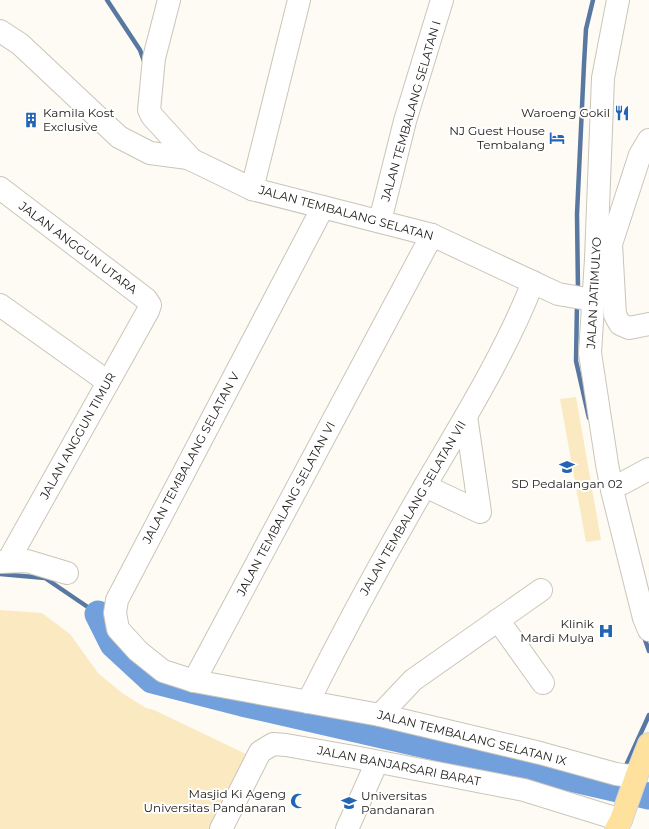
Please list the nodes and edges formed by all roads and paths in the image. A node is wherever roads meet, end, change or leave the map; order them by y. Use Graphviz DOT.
graph roads {
  1 [pos="169,0"];
  2 [pos="299,0"];
  3 [pos="442,0"];
  4 [pos="618,0"];
  5 [pos="0,31"];
  6 [pos="649,140"];
  7 [pos="185,158"];
  8 [pos="0,188"];
  9 [pos="252,189"];
  10 [pos="323,207"];
  11 [pos="379,221"];
  12 [pos="432,235"];
  13 [pos="533,282"];
  14 [pos="578,298"];
  15 [pos="0,304"];
  16 [pos="148,311"];
  17 [pos="520,316"];
  18 [pos="639,326"];
  19 [pos="108,382"];
  20 [pos="466,416"];
  21 [pos="649,469"];
  22 [pos="621,484"];
  23 [pos="425,486"];
  24 [pos="4,562"];
  25 [pos="67,573"];
  26 [pos="541,590"];
  27 [pos="498,620"];
  28 [pos="649,630"];
  29 [pos="194,681"];
  30 [pos="543,683"];
  31 [pos="308,702"];
  32 [pos="380,715"];
  33 [pos="649,745"];
  34 [pos="377,762"];
  35 [pos="635,779"];
  36 [pos="623,822"];
  37 [pos="221,829"];
  38 [pos="347,829"];
  1 -- 7 [label="street"];
  2 -- 9 [label="street"];
  3 -- 11 [label="street, JALAN TEMBALANG SELATAN I"];
  4 -- 14 [label="street, JALAN JATIMULYO"];
  5 -- 7 [label="street"];
  6 -- 18 [label="street"];
  7 -- 9 [label="street, JALAN TEMBALANG SELATAN"];
  8 -- 16 [label="street, JALAN ANGGUN UTARA"];
  9 -- 10 [label="street, JALAN TEMBALANG SELATAN"];
  10 -- 11 [label="street, JALAN TEMBALANG SELATAN"];
  10 -- 29 [label="street, JALAN TEMBALANG SELATAN V"];
  11 -- 12 [label="street, JALAN TEMBALANG SELATAN"];
  12 -- 13 [label="street, JALAN TEMBALANG SELATAN"];
  12 -- 29 [label="street, JALAN TEMBALANG SELATAN VI"];
  13 -- 14 [label="street, JALAN TEMBALANG SELATAN"];
  13 -- 17 [label="street, JALAN TEMBALANG SELATAN VII"];
  14 -- 17 [label="street"];
  14 -- 28 [label="street, JALAN JATIMULYO"];
  15 -- 19 [label="street"];
  16 -- 19 [label="street, JALAN ANGGUN TIMUR"];
  17 -- 20 [label="street, JALAN TEMBALANG SELATAN VII"];
  19 -- 24 [label="street, JALAN ANGGUN TIMUR"];
  20 -- 23 [label="street, JALAN TEMBALANG SELATAN VII"];
  20 -- 23 [label="street"];
  21 -- 22 [label="street"];
  23 -- 31 [label="street, JALAN TEMBALANG SELATAN VII"];
  24 -- 25 [label="street"];
  26 -- 27 [label="street"];
  27 -- 30 [label="street"];
  27 -- 32 [label="street"];
  29 -- 31 [label="street"];
  31 -- 32 [label="street, JALAN TEMBALANG SELATAN IX"];
  32 -- 35 [label="street, JALAN TEMBALANG SELATAN IX"];
  33 -- 35 [label="main road"];
  34 -- 36 [label="street, JALAN BANJARSARI BARAT"];
  34 -- 37 [label="street, JALAN BANJARSARI BARAT"];
  34 -- 38 [label="street"];
  35 -- 36 [label="main road"];
}
